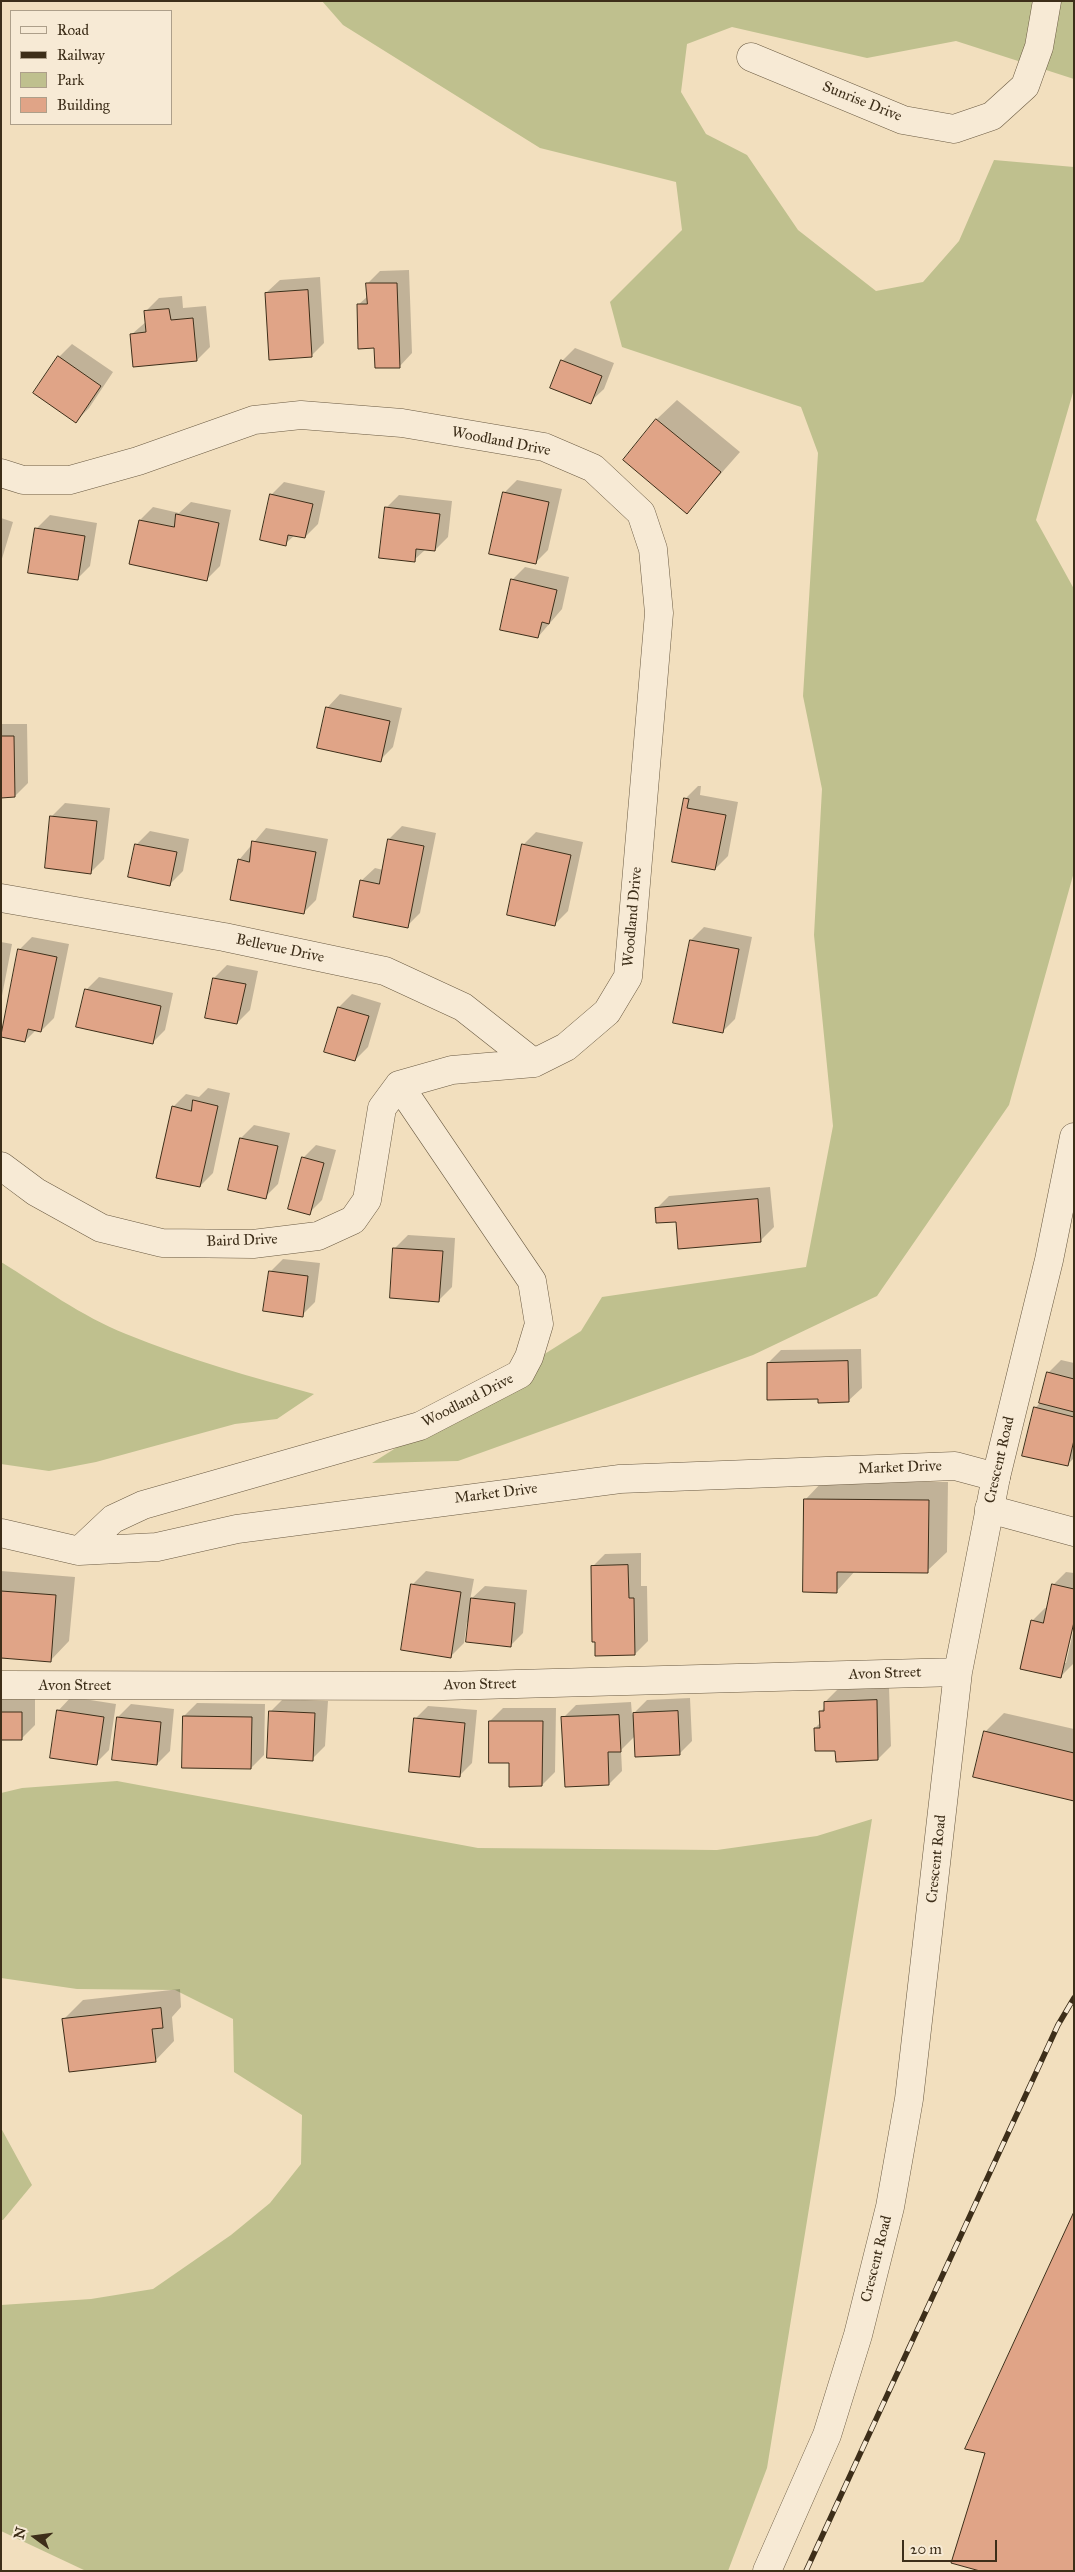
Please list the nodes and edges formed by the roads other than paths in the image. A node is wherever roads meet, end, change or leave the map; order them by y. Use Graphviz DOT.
graph roads {
  1 [pos="1047,1"];
  2 [pos="752,57"];
  3 [pos="1,474"];
  4 [pos="1,898"];
  5 [pos="534,1063"];
  6 [pos="399,1085"];
  7 [pos="1074,1137"];
  8 [pos="1,1166"];
  9 [pos="996,1477"];
  10 [pos="989,1509"];
  11 [pos="1074,1532"];
  12 [pos="1,1533"];
  13 [pos="79,1551"];
  14 [pos="958,1672"];
  15 [pos="1,1685"];
  16 [pos="767,2571"];
  1 -- 2 [label="street, Sunrise Drive"];
  3 -- 5 [label="street, Woodland Drive"];
  4 -- 5 [label="street, Bellevue Drive"];
  5 -- 6 [label="street, Woodland Drive"];
  6 -- 8 [label="street, Baird Drive"];
  6 -- 13 [label="street, Woodland Drive"];
  7 -- 9 [label="street, Crescent Road"];
  9 -- 10 [label="street, Crescent Road"];
  9 -- 13 [label="street, Market Drive"];
  10 -- 11 [label="street"];
  10 -- 14 [label="street, Crescent Road"];
  12 -- 13 [label="street, Market Drive"];
  14 -- 15 [label="street, Avon Street"];
  14 -- 16 [label="street, Crescent Road"];
}
